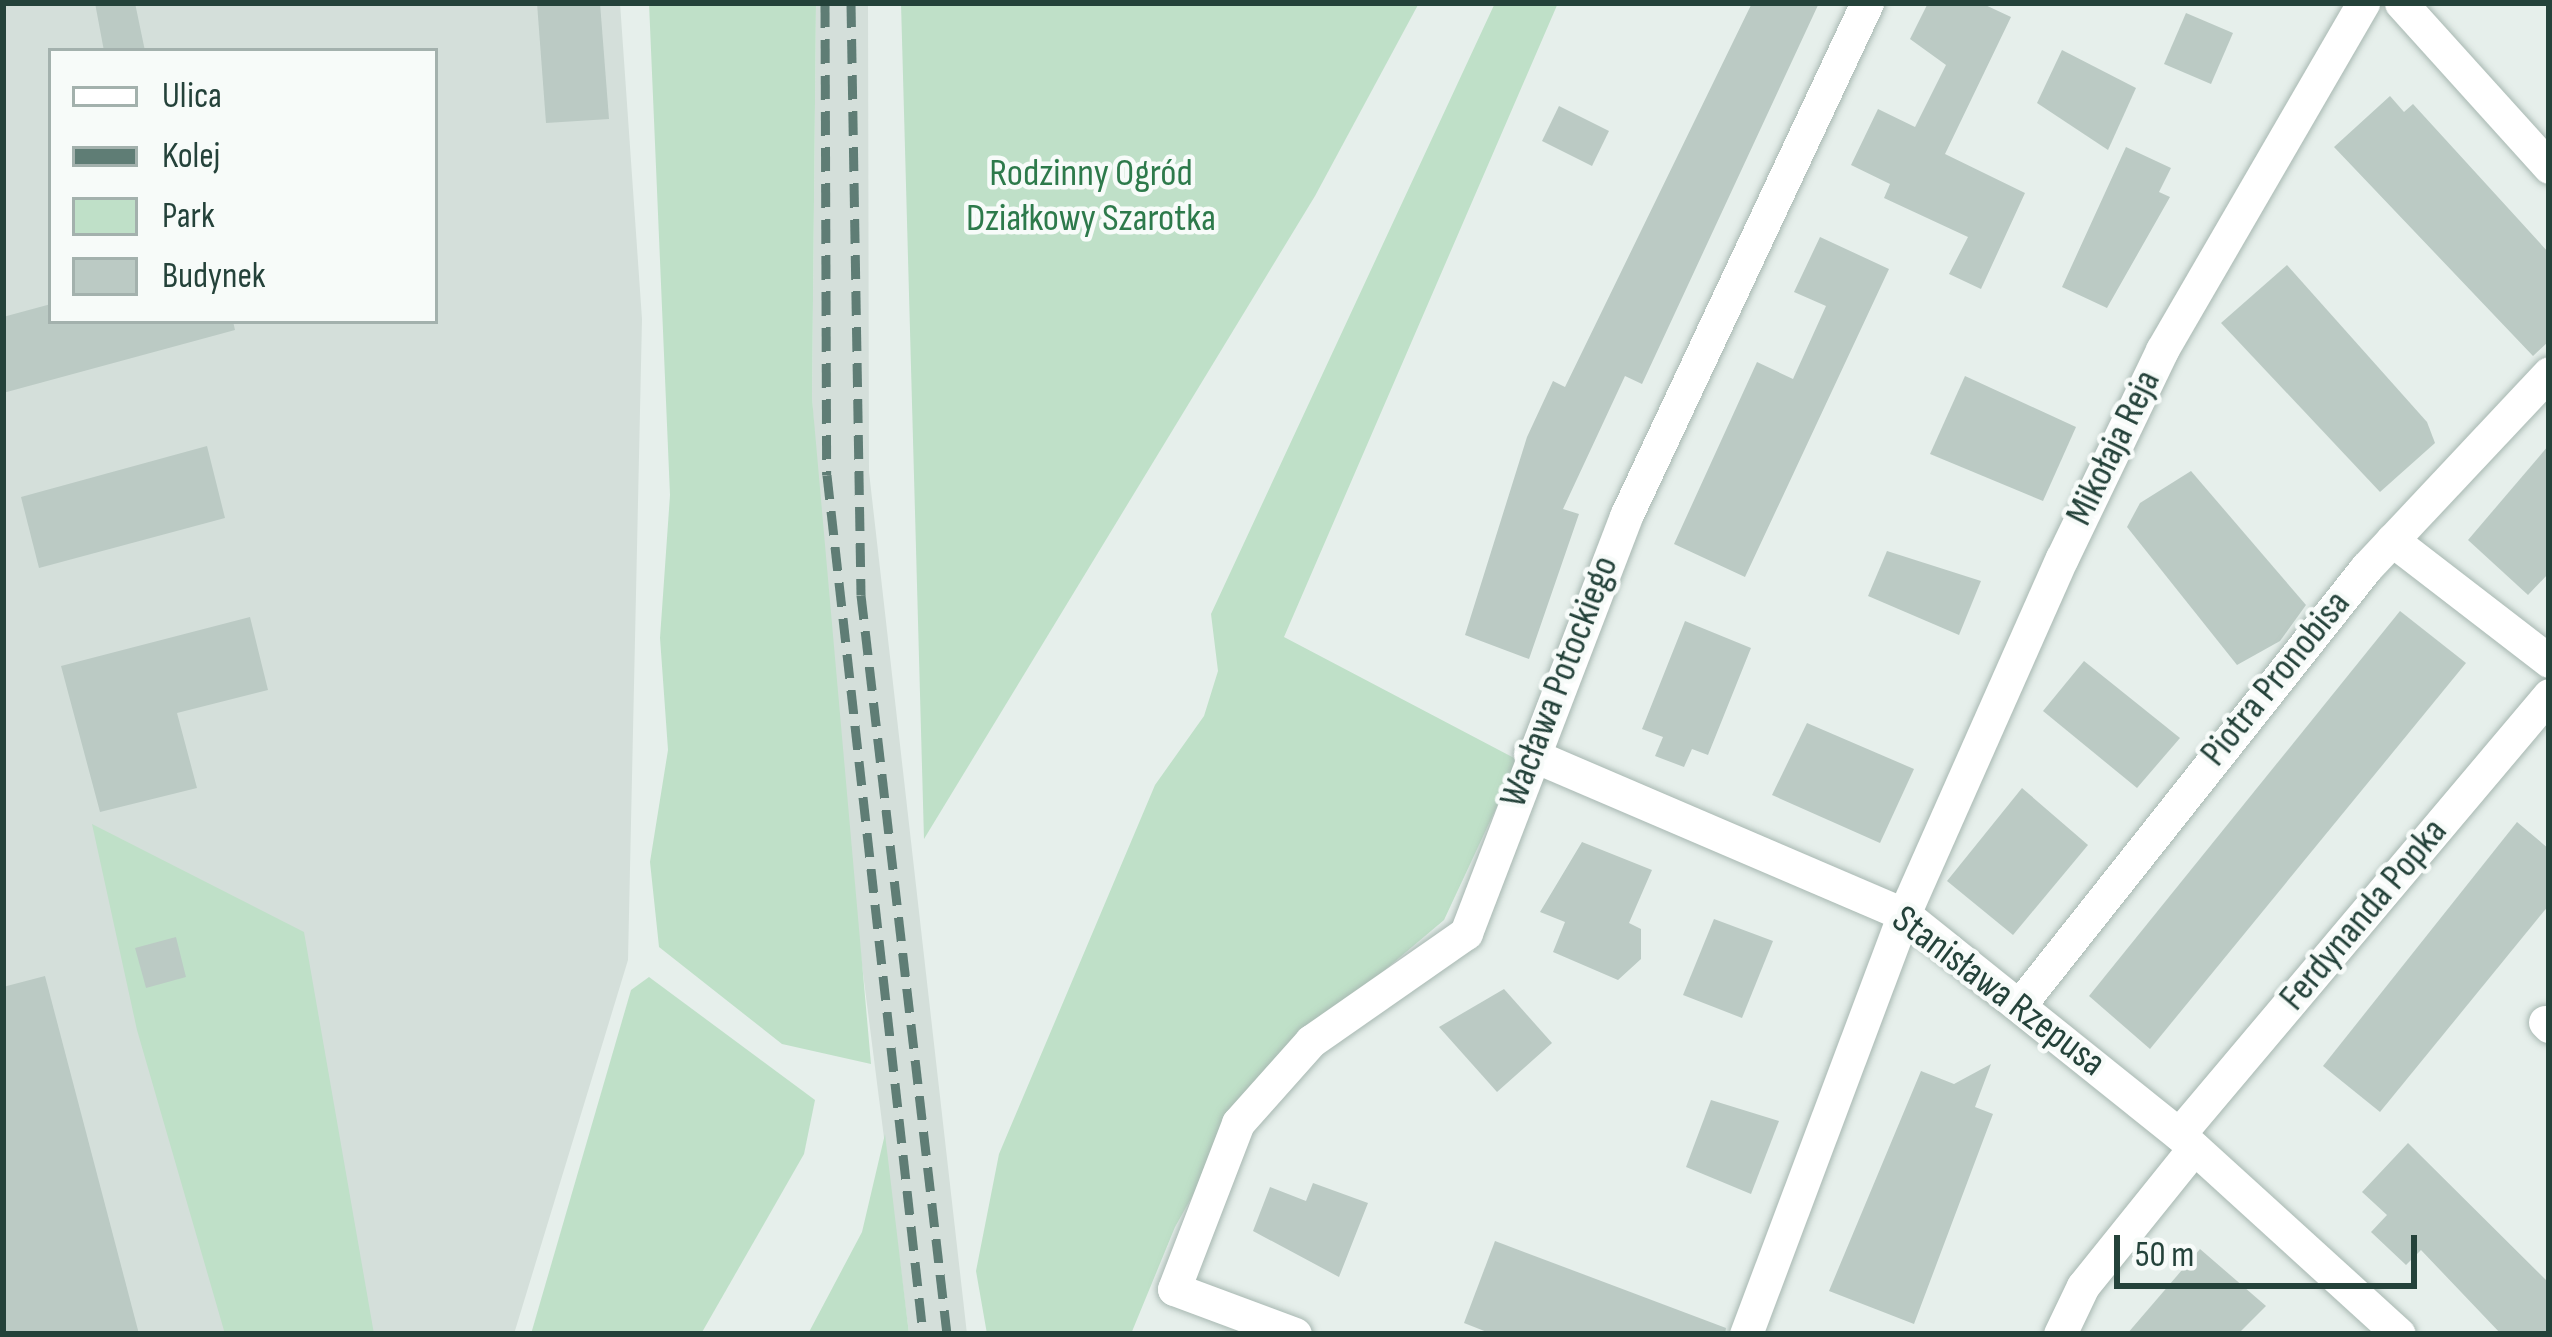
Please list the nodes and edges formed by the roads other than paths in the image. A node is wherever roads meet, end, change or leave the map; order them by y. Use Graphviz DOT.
graph roads {
  1 [pos="1867,3"];
  2 [pos="2363,3"];
  3 [pos="2401,3"];
  4 [pos="2549,167"];
  5 [pos="2549,373"];
  6 [pos="2392,540"];
  7 [pos="2549,661"];
  8 [pos="2549,695"];
  9 [pos="1530,754"];
  10 [pos="1904,914"];
  11 [pos="2022,1002"];
  12 [pos="2186,1141"];
  13 [pos="1295,1334"];
  14 [pos="1746,1334"];
  15 [pos="2060,1334"];
  16 [pos="2399,1334"];
  1 -- 9 [label="street, Wacława Potockiego"];
  2 -- 10 [label="street, Mikołaja Reja"];
  3 -- 4 [label="street"];
  5 -- 6 [label="street, Piotra Pronobisa"];
  6 -- 7 [label="street"];
  6 -- 11 [label="street, Piotra Pronobisa"];
  8 -- 12 [label="street, Ferdynanda Popka"];
  9 -- 10 [label="street, Stanisława Rzepusa"];
  9 -- 13 [label="street, Wacława Potockiego"];
  10 -- 11 [label="street, Stanisława Rzepusa"];
  10 -- 14 [label="street, Mikołaja Reja"];
  11 -- 12 [label="street, Stanisława Rzepusa"];
  12 -- 15 [label="street, Ferdynanda Popka"];
  12 -- 16 [label="street, Stanisława Rzepusa"];
}
